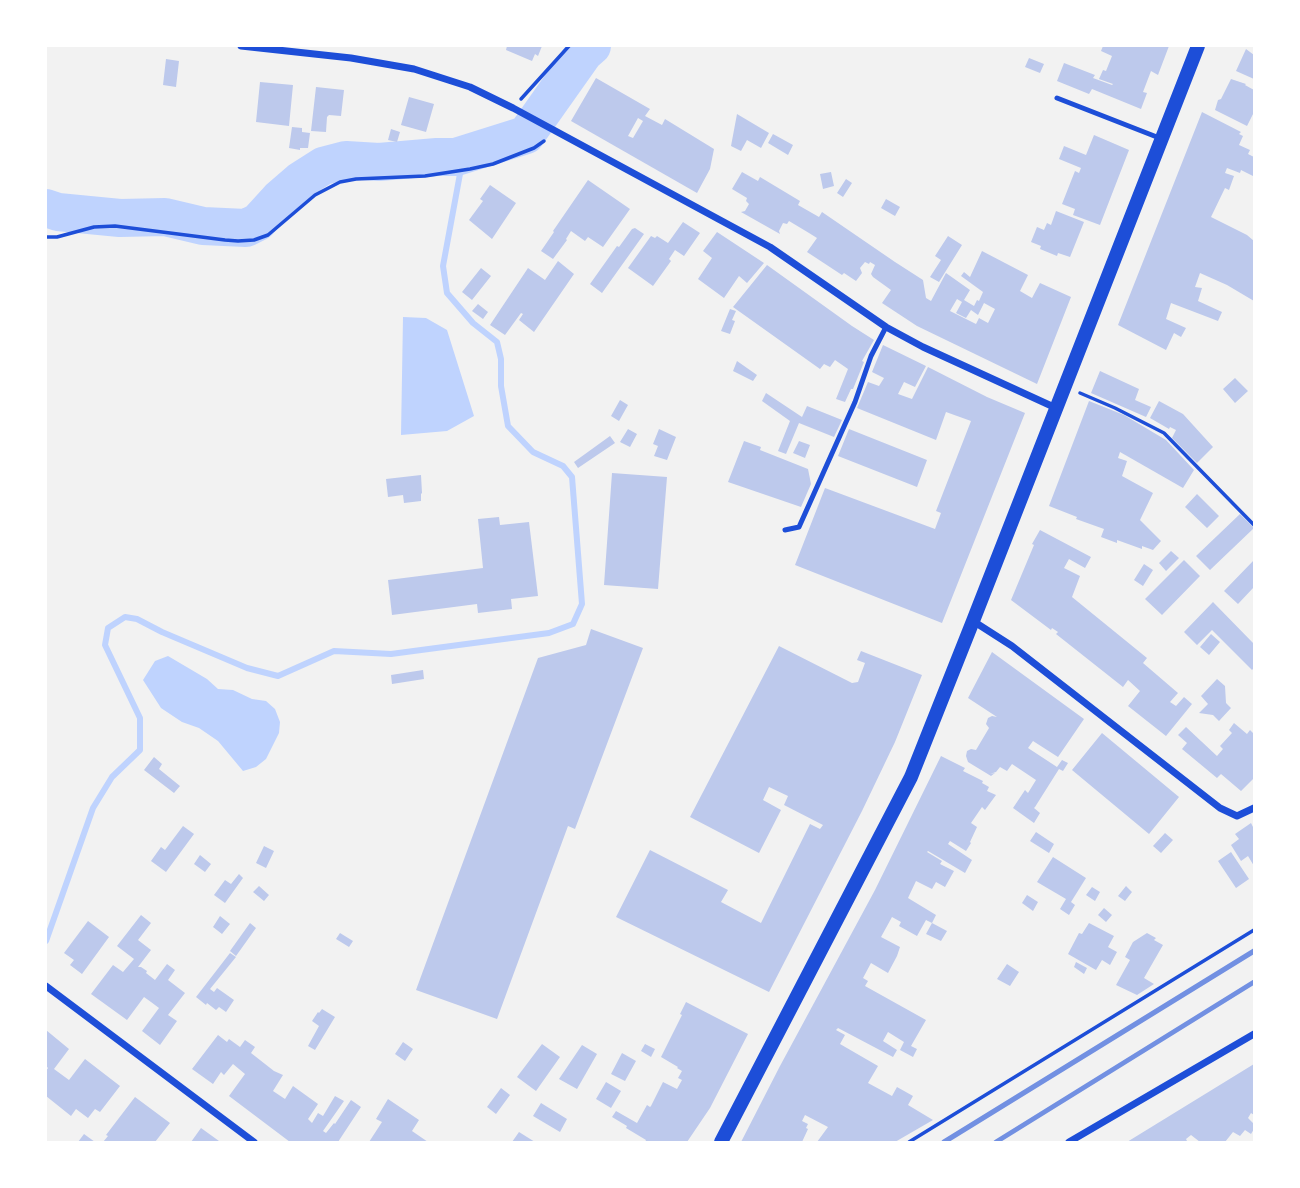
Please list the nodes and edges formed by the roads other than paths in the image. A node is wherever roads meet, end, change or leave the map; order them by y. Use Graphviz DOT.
graph roads {
  1 [pos="241,46"];
  2 [pos="1198,46"];
  3 [pos="1057,98"];
  4 [pos="1162,139"];
  5 [pos="886,327"];
  6 [pos="1056,408"];
  7 [pos="785,530"];
  8 [pos="974,621"];
  9 [pos="1255,808"];
  10 [pos="47,987"];
  11 [pos="1255,1034"];
  12 [pos="254,1143"];
  13 [pos="721,1143"];
  14 [pos="1069,1143"];
  1 -- 5 [label="street"];
  2 -- 4 [label="main road"];
  3 -- 4 [label="lane"];
  4 -- 6 [label="main road"];
  5 -- 6 [label="street"];
  5 -- 7 [label="lane"];
  6 -- 8 [label="main road"];
  8 -- 9 [label="street"];
  8 -- 13 [label="main road"];
  10 -- 12 [label="street"];
  11 -- 14 [label="street"];
}
